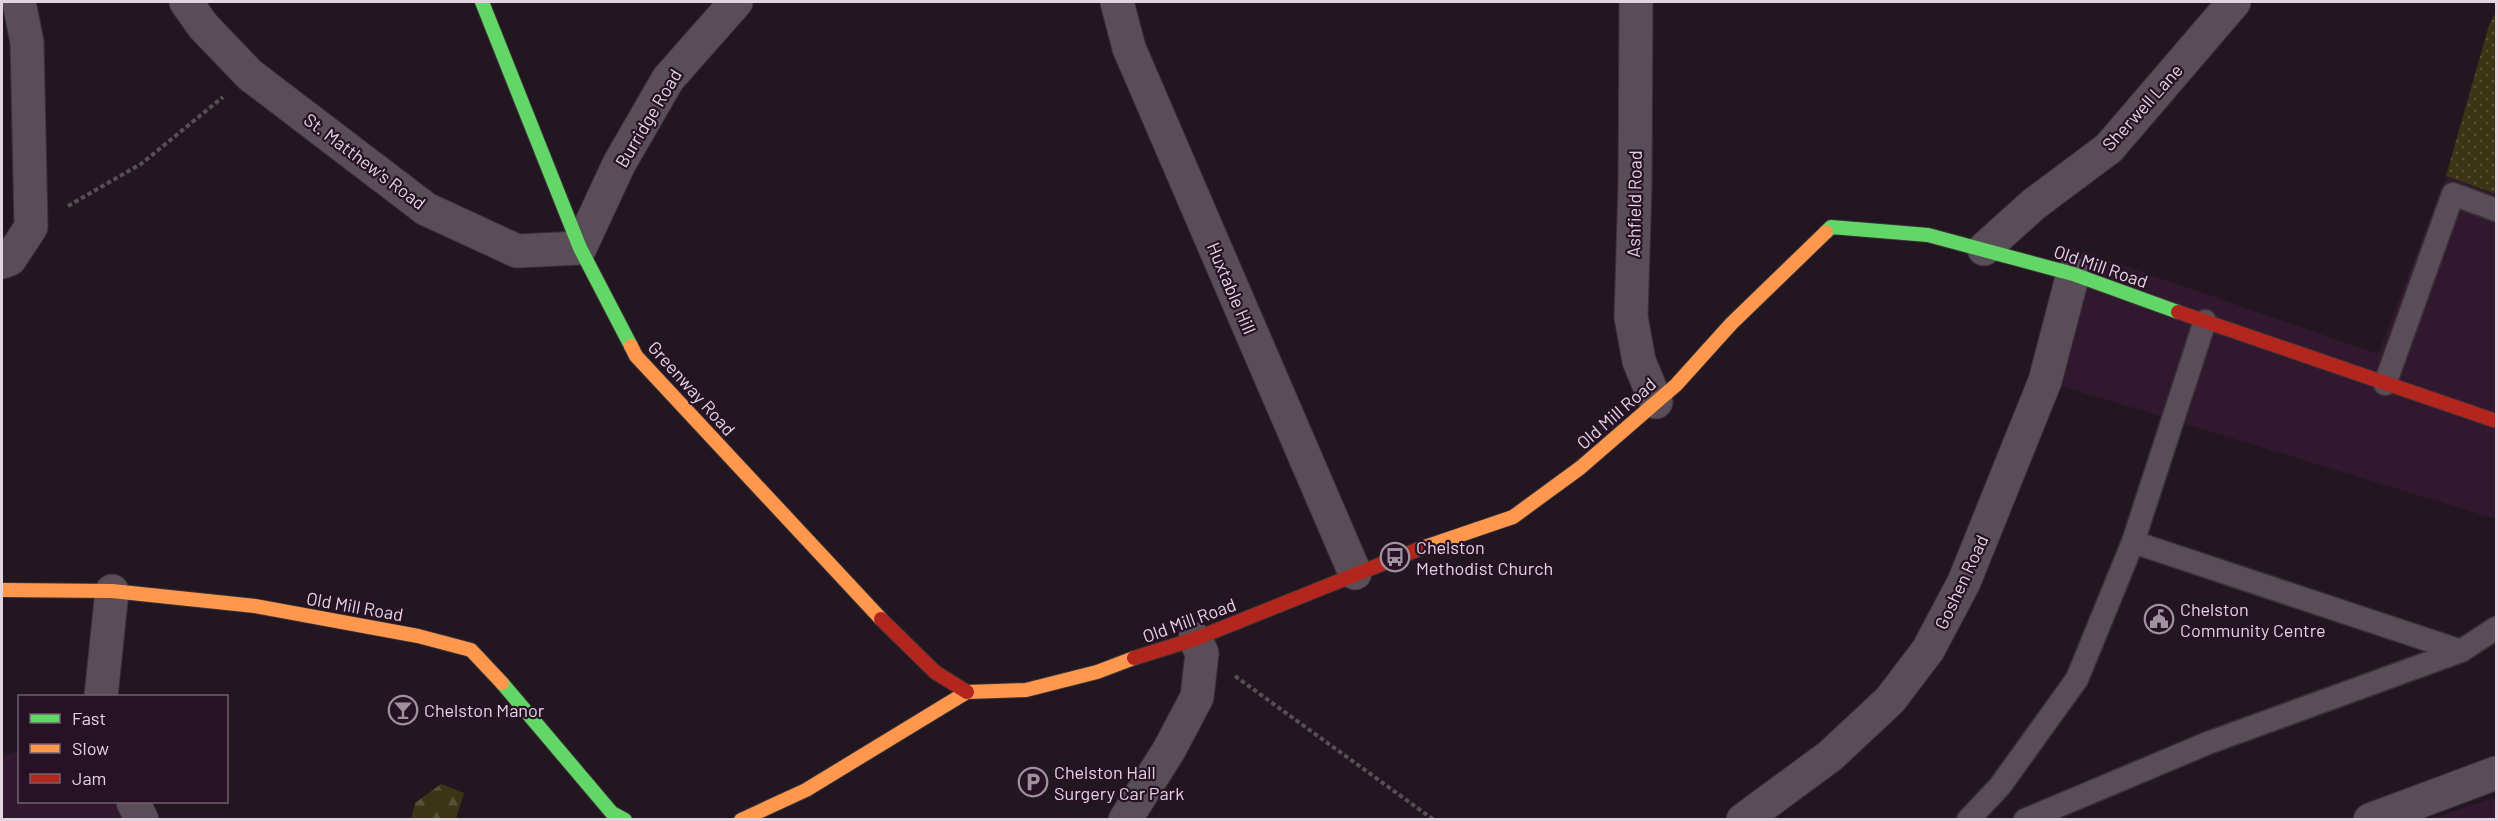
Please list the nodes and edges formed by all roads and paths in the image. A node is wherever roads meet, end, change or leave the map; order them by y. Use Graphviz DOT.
graph roads {
  1 [pos="19,2"];
  2 [pos="186,2"];
  3 [pos="482,2"];
  4 [pos="736,2"];
  5 [pos="1117,2"];
  6 [pos="1635,2"];
  7 [pos="2234,2"];
  8 [pos="250,75"];
  9 [pos="2496,210"];
  10 [pos="31,227"];
  11 [pos="580,248"];
  12 [pos="1984,249"];
  13 [pos="2,262"];
  14 [pos="2073,274"];
  15 [pos="2205,321"];
  16 [pos="2385,384"];
  17 [pos="1656,402"];
  18 [pos="2496,421"];
  19 [pos="2133,542"];
  20 [pos="1355,573"];
  21 [pos="2,590"];
  22 [pos="112,591"];
  23 [pos="2496,628"];
  24 [pos="1199,646"];
  25 [pos="2461,651"];
  26 [pos="967,692"];
  27 [pos="101,695"];
  28 [pos="2496,773"];
  29 [pos="134,803"];
  30 [pos="142,819"];
  31 [pos="625,819"];
  32 [pos="741,819"];
  33 [pos="1125,819"];
  34 [pos="1434,819"];
  35 [pos="1743,819"];
  36 [pos="1968,819"];
  37 [pos="2025,819"];
  38 [pos="2370,819"];
  1 -- 10 [label="street"];
  2 -- 8 [label="street, St. Matthew's Road"];
  3 -- 11 [label="street, Greenway Road"];
  4 -- 11 [label="street, Burridge Road"];
  5 -- 20 [label="street, Huxtable Hill"];
  6 -- 17 [label="street, Ashfield Road"];
  7 -- 12 [label="street, Sherwell Lane"];
  8 -- 10 [label="path"];
  8 -- 11 [label="street, St. Matthew's Road"];
  9 -- 16 [label="lane"];
  10 -- 13 [label="street"];
  11 -- 26 [label="street, Greenway Road"];
  12 -- 14 [label="street, Old Mill Road"];
  12 -- 17 [label="street, Old Mill Road"];
  14 -- 15 [label="street, Old Mill Road"];
  14 -- 35 [label="street, Goshen Road"];
  15 -- 16 [label="street, Old Mill Road"];
  15 -- 19 [label="lane"];
  16 -- 18 [label="street, Old Mill Road"];
  17 -- 20 [label="street, Old Mill Road"];
  19 -- 25 [label="lane"];
  19 -- 36 [label="lane"];
  20 -- 24 [label="street, Old Mill Road"];
  21 -- 22 [label="street, Old Mill Road"];
  22 -- 27 [label="street"];
  22 -- 31 [label="street, Old Mill Road"];
  23 -- 25 [label="lane"];
  24 -- 26 [label="street, Old Mill Road"];
  24 -- 33 [label="street"];
  24 -- 34 [label="path"];
  25 -- 37 [label="lane"];
  26 -- 32 [label="street, Old Mill Road"];
  28 -- 38 [label="street"];
  29 -- 30 [label="street"];
}
